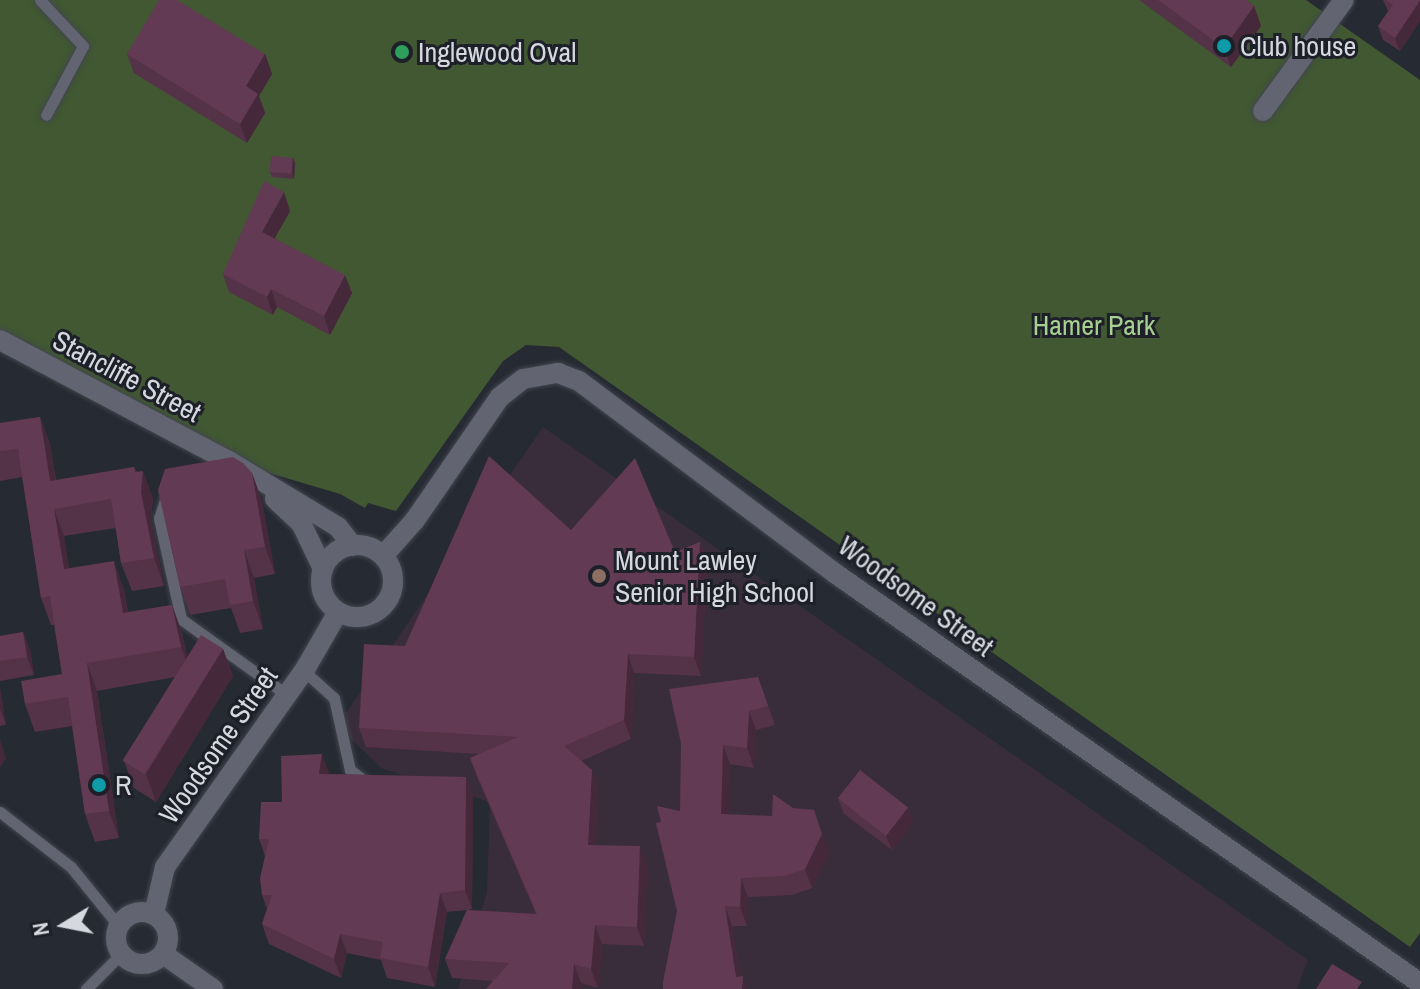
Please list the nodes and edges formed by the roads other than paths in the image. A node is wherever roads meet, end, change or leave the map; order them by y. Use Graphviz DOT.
graph roads {
  1 [pos="40,0"];
  2 [pos="1344,0"];
  3 [pos="1263,111"];
  4 [pos="46,115"];
  5 [pos="0,340"];
  6 [pos="229,461"];
  7 [pos="206,470"];
  8 [pos="182,483"];
  9 [pos="353,546"];
  10 [pos="383,556"];
  11 [pos="323,569"];
  12 [pos="338,612"];
  13 [pos="304,671"];
  14 [pos="287,695"];
  15 [pos="376,785"];
  16 [pos="0,812"];
  17 [pos="154,914"];
  18 [pos="118,925"];
  19 [pos="121,954"];
  20 [pos="163,954"];
  21 [pos="1420,983"];
  22 [pos="86,989"];
  23 [pos="213,989"];
  1 -- 4 [label="lane"];
  2 -- 3 [label="street"];
  5 -- 6 [label="street, Stancliffe Street"];
  6 -- 7 [label="lane"];
  6 -- 9 [label="street, Stancliffe Street"];
  6 -- 11 [label="street, Stancliffe Street"];
  8 -- 14 [label="lane"];
  9 -- 10 [label="street, Stancliffe Street"];
  9 -- 11 [label="street"];
  10 -- 12 [label="street"];
  10 -- 21 [label="street, Woodsome Street"];
  11 -- 12 [label="street, Stancliffe Street"];
  12 -- 13 [label="street, Woodsome Street"];
  13 -- 14 [label="street, Woodsome Street"];
  13 -- 15 [label="lane"];
  14 -- 17 [label="street, Woodsome Street"];
  16 -- 18 [label="lane"];
  17 -- 18 [label="street"];
  17 -- 20 [label="street, Woodsome Street"];
  18 -- 19 [label="street"];
  19 -- 20 [label="street"];
  19 -- 22 [label="lane"];
  20 -- 23 [label="street"];
}
